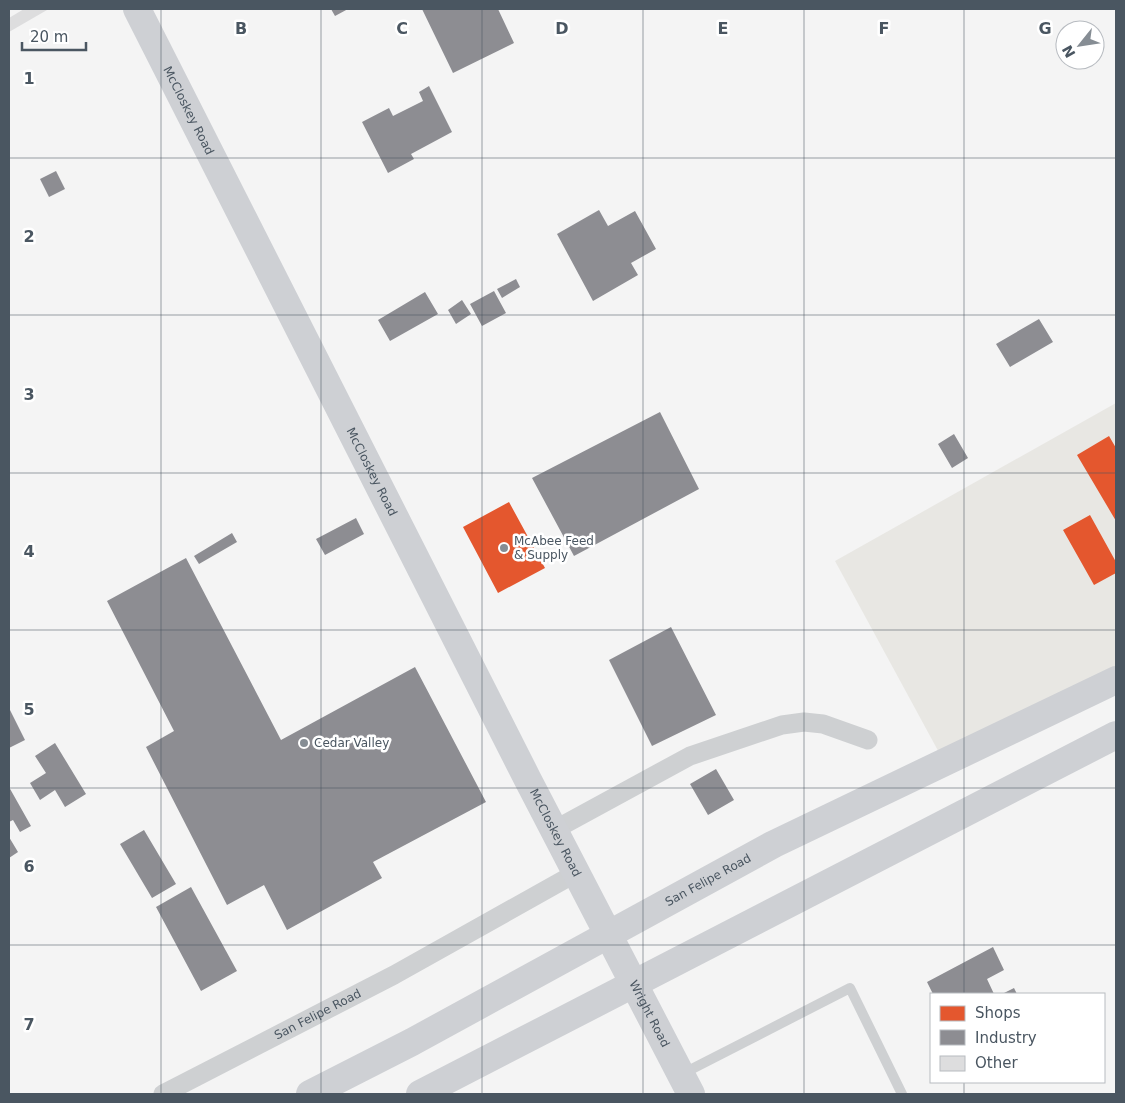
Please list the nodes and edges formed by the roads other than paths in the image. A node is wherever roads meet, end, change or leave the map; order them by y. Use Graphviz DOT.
graph roads {
  1 [pos="137,9"];
  2 [pos="1116,680"];
  3 [pos="1116,735"];
  4 [pos="868,740"];
  5 [pos="554,830"];
  6 [pos="576,873"];
  7 [pos="608,933"];
  8 [pos="634,984"];
  9 [pos="686,1085"];
  10 [pos="162,1094"];
  11 [pos="310,1094"];
  12 [pos="420,1094"];
  13 [pos="902,1094"];
  1 -- 5 [label="main road, McCloskey Road"];
  2 -- 7 [label="main road, San Felipe Road"];
  3 -- 8 [label="main road"];
  4 -- 5 [label="street"];
  5 -- 6 [label="main road, McCloskey Road"];
  6 -- 7 [label="main road, McCloskey Road"];
  6 -- 10 [label="street, San Felipe Road"];
  7 -- 8 [label="main road, Wright Road"];
  7 -- 11 [label="main road, San Felipe Road"];
  8 -- 9 [label="main road, Wright Road"];
  8 -- 12 [label="main road"];
  9 -- 13 [label="lane"];
}
